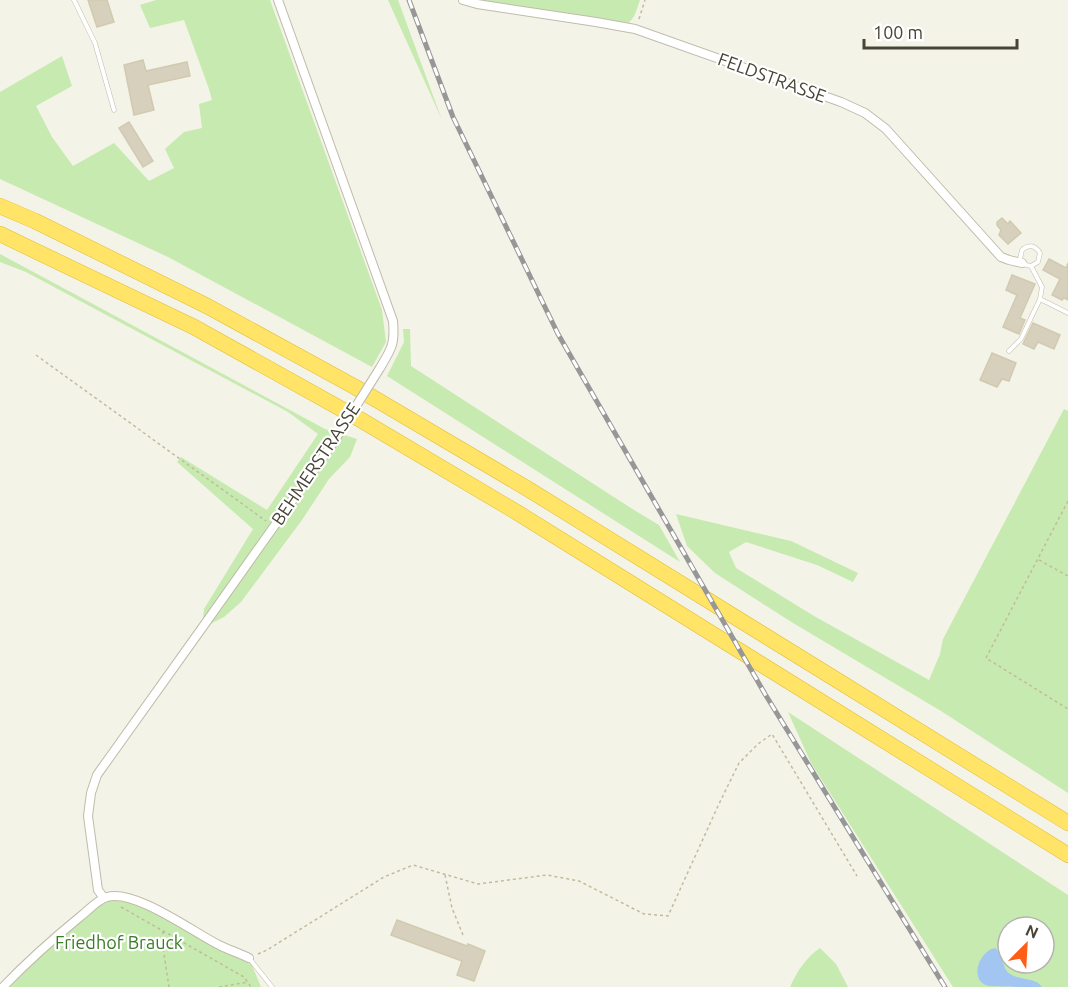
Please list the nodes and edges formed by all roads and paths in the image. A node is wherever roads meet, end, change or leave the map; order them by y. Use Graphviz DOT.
graph roads {
  1 [pos="74,0"];
  2 [pos="278,0"];
  3 [pos="463,0"];
  4 [pos="645,0"];
  5 [pos="635,29"];
  6 [pos="114,110"];
  7 [pos="0,206"];
  8 [pos="0,234"];
  9 [pos="1027,264"];
  10 [pos="1040,299"];
  11 [pos="1068,313"];
  12 [pos="1009,351"];
  13 [pos="36,355"];
  14 [pos="1068,501"];
  15 [pos="274,526"];
  16 [pos="1038,559"];
  17 [pos="1068,576"];
  18 [pos="1068,709"];
  19 [pos="1068,823"];
  20 [pos="1068,855"];
  21 [pos="445,874"];
  22 [pos="857,876"];
  23 [pos="106,898"];
  24 [pos="163,930"];
  25 [pos="463,935"];
  26 [pos="249,958"];
  27 [pos="249,982"];
  28 [pos="3,987"];
  29 [pos="169,987"];
  30 [pos="219,987"];
  31 [pos="251,987"];
  32 [pos="272,987"];
  1 -- 6 [label="lane"];
  2 -- 15 [label="street, BEHMERSTRASSE, bridge"];
  3 -- 5 [label="street, FELDSTRASSE"];
  4 -- 5 [label="path"];
  5 -- 9 [label="street, FELDSTRASSE"];
  7 -- 19 [label="highway"];
  8 -- 20 [label="highway"];
  9 -- 9 [label="lane"];
  9 -- 10 [label="lane"];
  10 -- 11 [label="lane"];
  10 -- 12 [label="lane"];
  13 -- 15 [label="path"];
  14 -- 16 [label="path"];
  15 -- 23 [label="street, BEHMERSTRASSE"];
  16 -- 17 [label="path"];
  16 -- 18 [label="path"];
  21 -- 22 [label="path"];
  21 -- 25 [label="path"];
  21 -- 26 [label="path"];
  23 -- 24 [label="path"];
  23 -- 26 [label="street"];
  23 -- 28 [label="street"];
  24 -- 27 [label="path"];
  24 -- 29 [label="path"];
  26 -- 32 [label="lane"];
  27 -- 30 [label="path"];
  27 -- 31 [label="path"];
}
